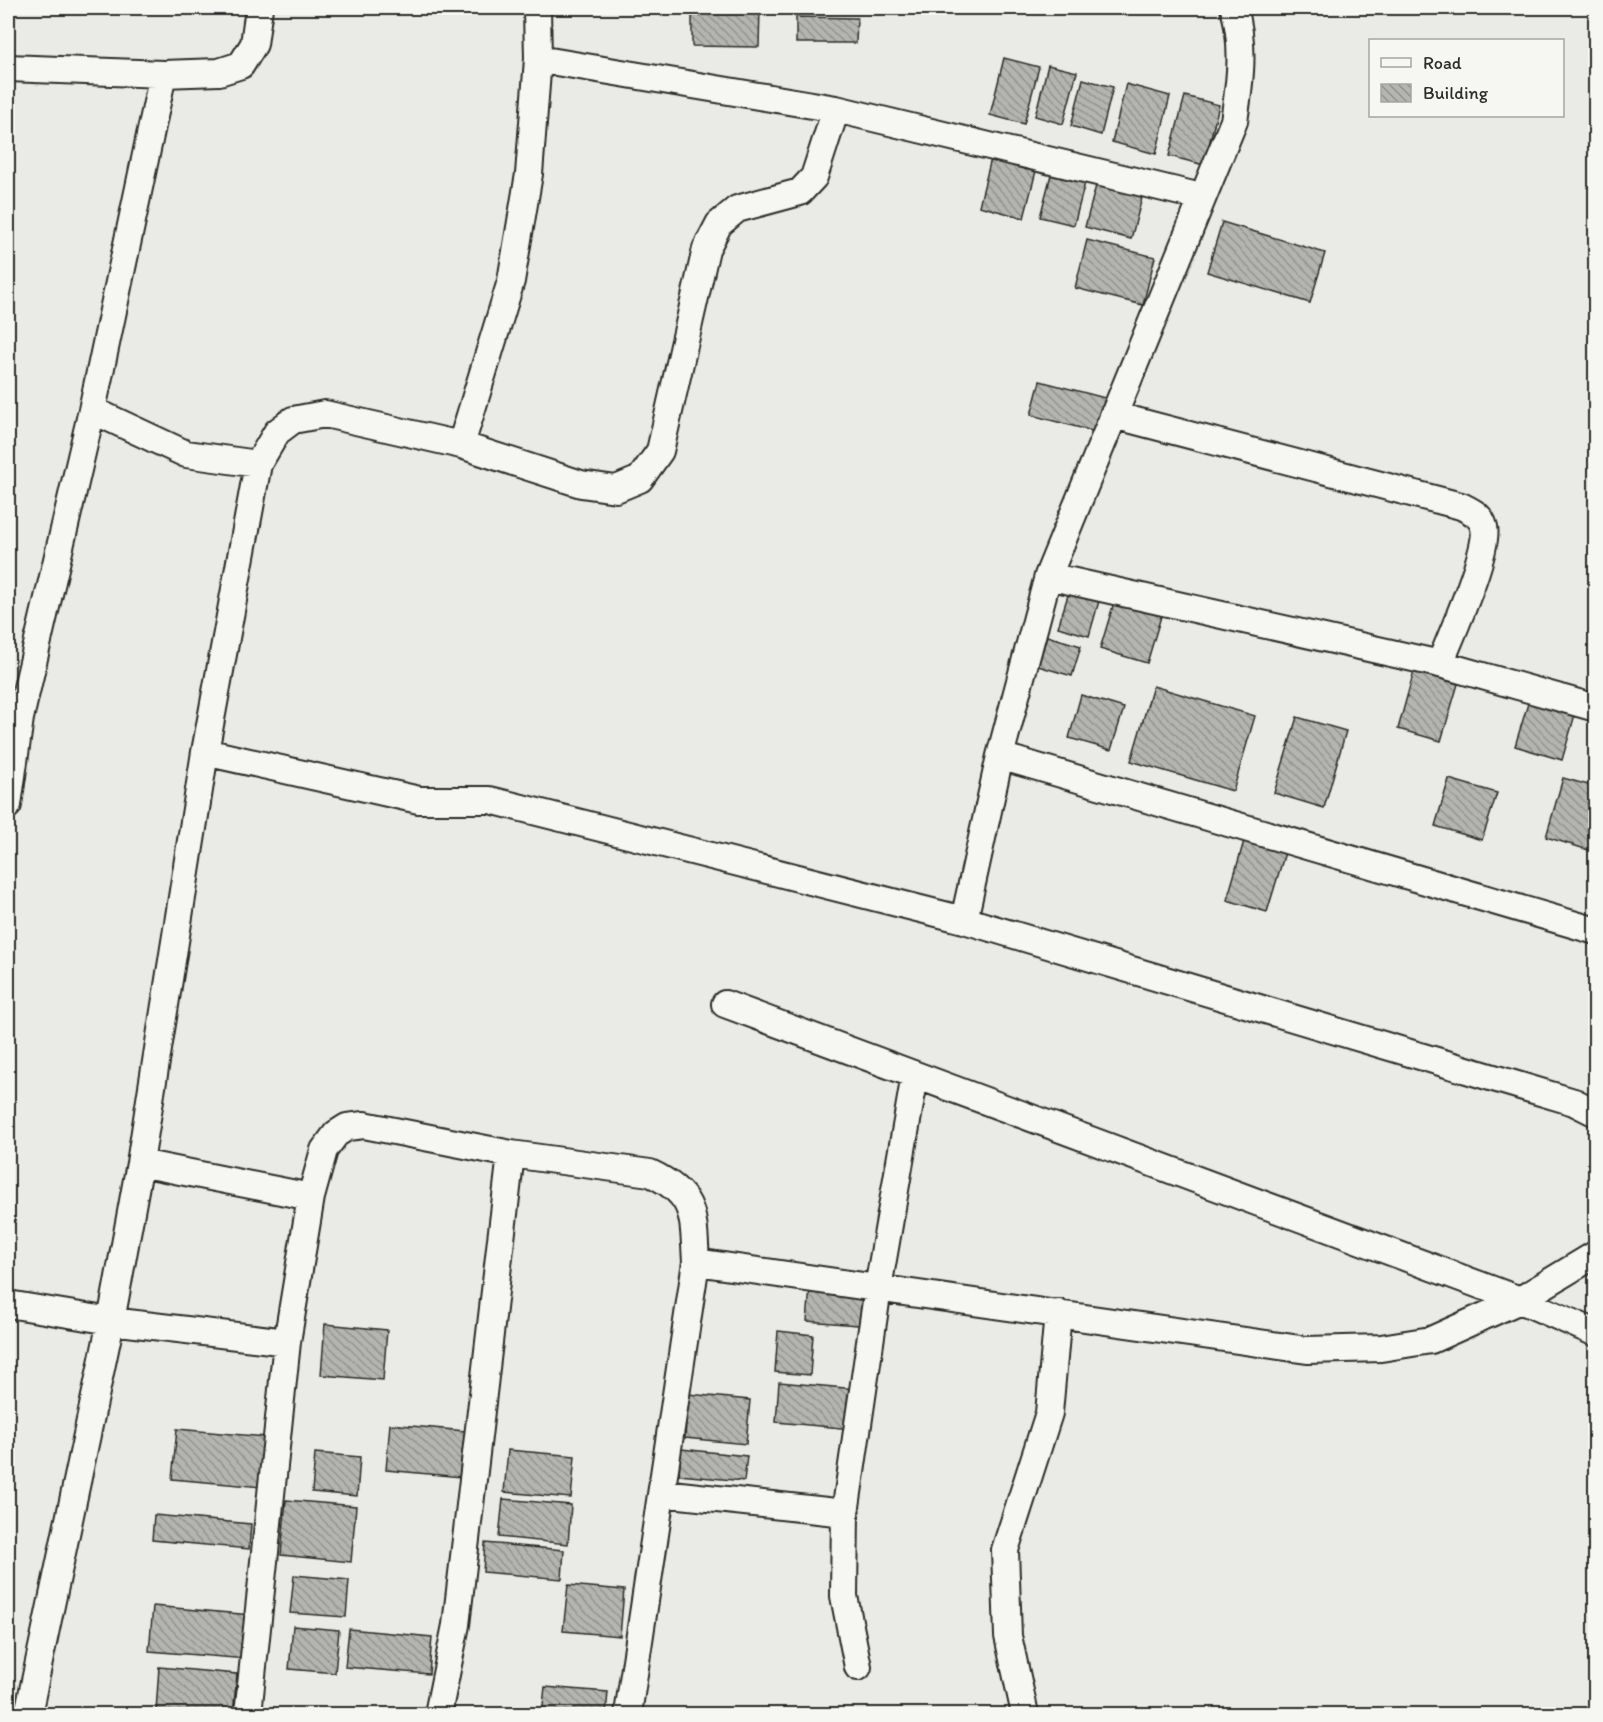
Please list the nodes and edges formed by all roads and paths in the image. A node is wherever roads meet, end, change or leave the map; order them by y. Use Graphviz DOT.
graph roads {
  1 [pos="259,8"];
  2 [pos="537,8"];
  3 [pos="1234,8"];
  4 [pos="538,59"];
  5 [pos="8,68"];
  6 [pos="163,74"];
  7 [pos="836,109"];
  8 [pos="1201,197"];
  9 [pos="92,410"];
  10 [pos="1113,415"];
  11 [pos="461,445"];
  12 [pos="258,464"];
  13 [pos="1048,576"];
  14 [pos="1440,664"];
  15 [pos="1596,708"];
  16 [pos="14,718"];
  17 [pos="205,752"];
  18 [pos="1000,756"];
  19 [pos="8,805"];
  20 [pos="964,920"];
  21 [pos="1596,931"];
  22 [pos="725,1004"];
  23 [pos="915,1075"];
  24 [pos="1596,1113"];
  25 [pos="511,1154"];
  26 [pos="140,1163"];
  27 [pos="311,1197"];
  28 [pos="1596,1254"];
  29 [pos="696,1262"];
  30 [pos="878,1288"];
  31 [pos="1520,1300"];
  32 [pos="8,1304"];
  33 [pos="1058,1313"];
  34 [pos="111,1321"];
  35 [pos="1596,1333"];
  36 [pos="287,1342"];
  37 [pos="662,1493"];
  38 [pos="845,1513"];
  39 [pos="858,1666"];
  40 [pos="28,1714"];
  41 [pos="248,1714"];
  42 [pos="438,1714"];
  43 [pos="628,1714"];
  44 [pos="1025,1714"];
  1 -- 6 [label="street"];
  2 -- 4 [label="street"];
  3 -- 8 [label="street"];
  4 -- 7 [label="street"];
  4 -- 11 [label="street"];
  5 -- 6 [label="street"];
  6 -- 9 [label="street"];
  7 -- 8 [label="street"];
  7 -- 11 [label="street"];
  8 -- 10 [label="street"];
  9 -- 12 [label="street"];
  9 -- 16 [label="street"];
  10 -- 13 [label="street"];
  10 -- 14 [label="street"];
  11 -- 12 [label="street"];
  12 -- 17 [label="street"];
  13 -- 14 [label="street"];
  13 -- 18 [label="street"];
  14 -- 15 [label="street"];
  16 -- 19 [label="street"];
  17 -- 20 [label="street"];
  17 -- 26 [label="street"];
  18 -- 20 [label="street"];
  18 -- 21 [label="street"];
  20 -- 24 [label="street"];
  22 -- 23 [label="street"];
  23 -- 30 [label="street"];
  23 -- 31 [label="street"];
  25 -- 27 [label="street"];
  25 -- 29 [label="street"];
  25 -- 42 [label="street"];
  26 -- 27 [label="street"];
  26 -- 34 [label="street"];
  27 -- 36 [label="street"];
  28 -- 31 [label="street"];
  29 -- 30 [label="street"];
  29 -- 37 [label="street"];
  30 -- 33 [label="street"];
  30 -- 38 [label="street"];
  31 -- 33 [label="street"];
  31 -- 35 [label="street"];
  32 -- 34 [label="street"];
  33 -- 44 [label="street"];
  34 -- 36 [label="street"];
  34 -- 40 [label="street"];
  36 -- 41 [label="street"];
  37 -- 38 [label="street"];
  37 -- 43 [label="street"];
  38 -- 39 [label="street"];
}
